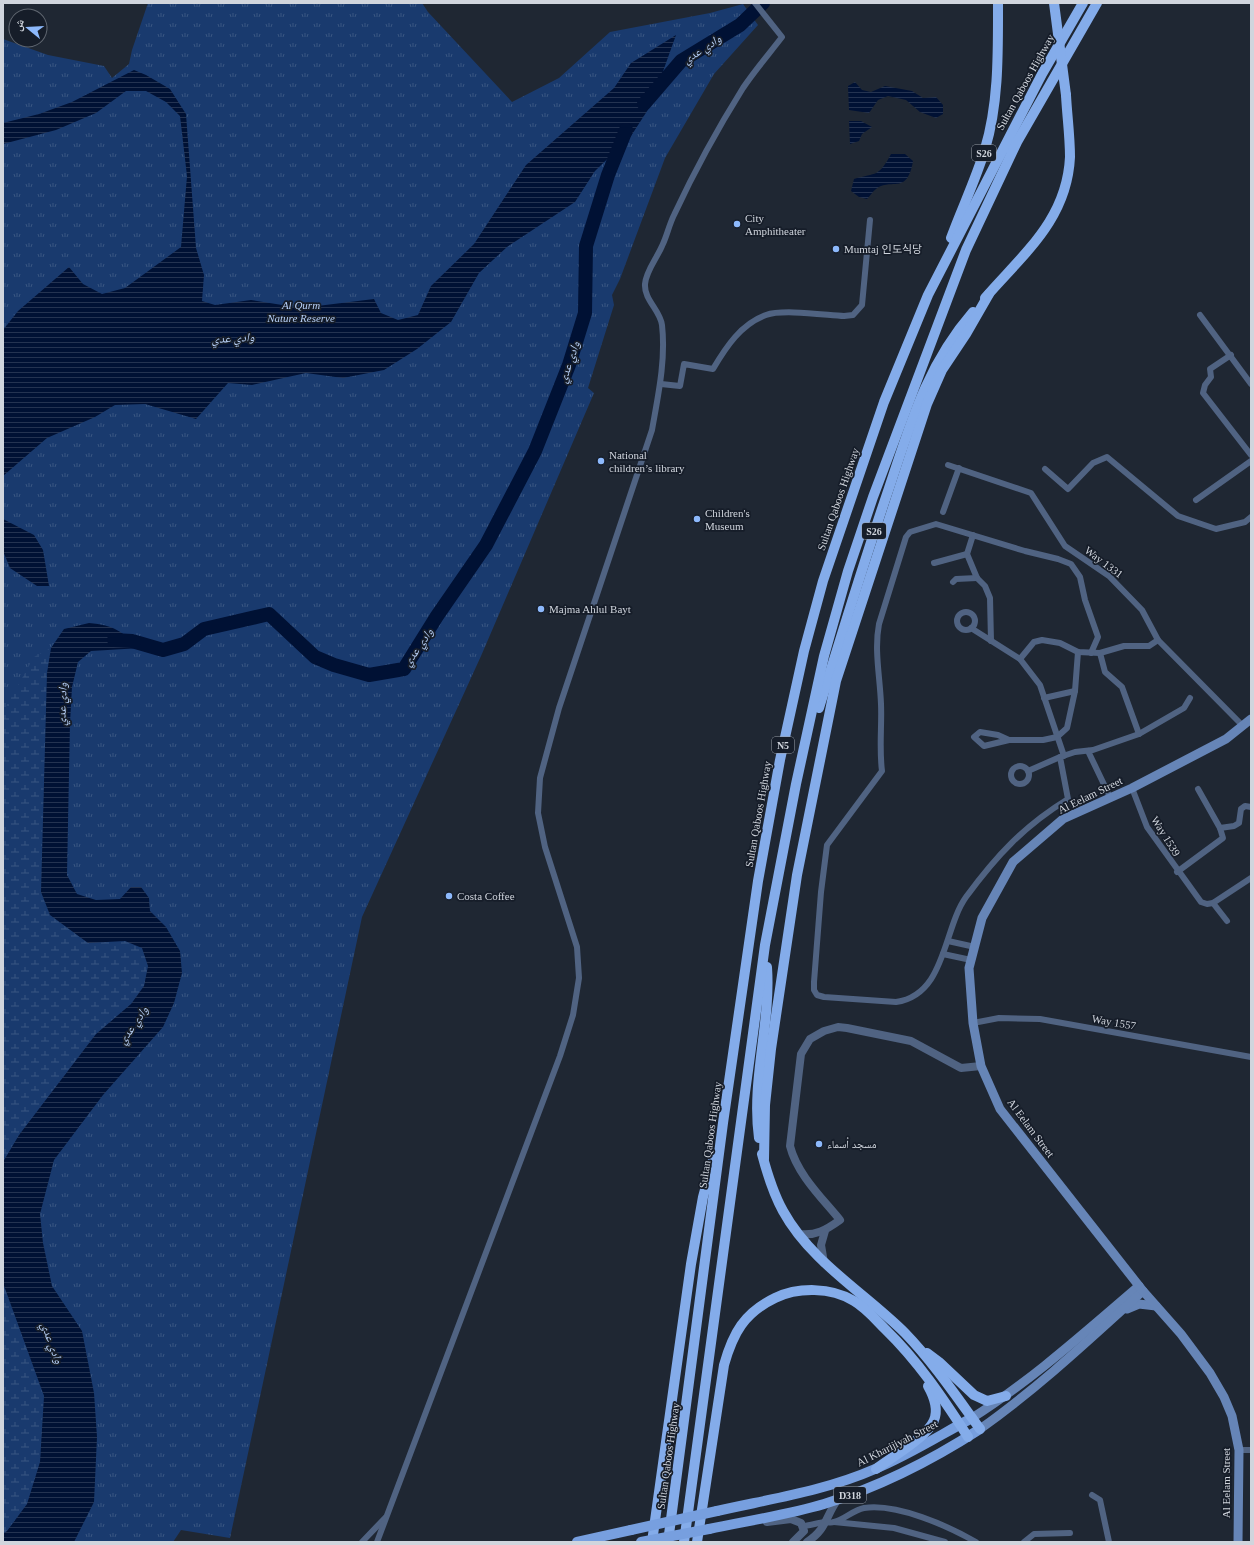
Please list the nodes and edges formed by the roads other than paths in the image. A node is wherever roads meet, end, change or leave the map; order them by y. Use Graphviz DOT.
graph roads {
  1 [pos="755,3"];
  2 [pos="998,3"];
  3 [pos="1054,3"];
  4 [pos="1083,3"];
  5 [pos="1096,3"];
  6 [pos="870,220"];
  7 [pos="928,294"];
  8 [pos="989,294"];
  9 [pos="1200,315"];
  10 [pos="1231,355"];
  11 [pos="661,384"];
  12 [pos="1251,384"];
  13 [pos="1251,455"];
  14 [pos="1251,461"];
  15 [pos="948,465"];
  16 [pos="959,468"];
  17 [pos="1045,469"];
  18 [pos="1196,500"];
  19 [pos="943,512"];
  20 [pos="1251,517"];
  21 [pos="973,535"];
  22 [pos="967,554"];
  23 [pos="934,563"];
  24 [pos="977,578"];
  25 [pos="952,582"];
  26 [pos="971,628"];
  27 [pos="1158,640"];
  28 [pos="991,641"];
  29 [pos="1078,652"];
  30 [pos="1091,653"];
  31 [pos="1100,653"];
  32 [pos="1020,659"];
  33 [pos="1075,691"];
  34 [pos="1044,698"];
  35 [pos="1190,698"];
  36 [pos="1251,719"];
  37 [pos="1244,726"];
  38 [pos="1139,734"];
  39 [pos="1058,737"];
  40 [pos="1009,740"];
  41 [pos="1088,751"];
  42 [pos="1062,756"];
  43 [pos="1028,771"];
  44 [pos="796,784"];
  45 [pos="1132,788"];
  46 [pos="1198,789"];
  47 [pos="1110,797"];
  48 [pos="1251,807"];
  49 [pos="1220,828"];
  50 [pos="1177,872"];
  51 [pos="1251,878"];
  52 [pos="1213,903"];
  53 [pos="1227,921"];
  54 [pos="948,940"];
  55 [pos="765,945"];
  56 [pos="974,947"];
  57 [pos="944,954"];
  58 [pos="971,960"];
  59 [pos="973,1022"];
  60 [pos="1251,1057"];
  61 [pos="981,1066"];
  62 [pos="723,1123"];
  63 [pos="764,1159"];
  64 [pos="825,1231"];
  65 [pos="799,1234"];
  66 [pos="824,1263"];
  67 [pos="1127,1271"];
  68 [pos="1141,1289"];
  69 [pos="1156,1306"];
  70 [pos="1119,1308"];
  71 [pos="919,1348"];
  72 [pos="910,1354"];
  73 [pos="1006,1396"];
  74 [pos="972,1418"];
  75 [pos="960,1424"];
  76 [pos="980,1429"];
  77 [pos="968,1436"];
  78 [pos="1239,1450"];
  79 [pos="1251,1450"];
  80 [pos="876,1469"];
  81 [pos="1092,1495"];
  82 [pos="838,1499"];
  83 [pos="702,1511"];
  84 [pos="389,1514"];
  85 [pos="830,1522"];
  86 [pos="727,1525"];
  87 [pos="804,1526"];
  88 [pos="1070,1533"];
  89 [pos="362,1542"];
  90 [pos="377,1542"];
  91 [pos="577,1542"];
  92 [pos="641,1542"];
  93 [pos="652,1542"];
  94 [pos="668,1542"];
  95 [pos="684,1542"];
  96 [pos="697,1542"];
  97 [pos="701,1542"];
  98 [pos="793,1542"];
  99 [pos="807,1542"];
  100 [pos="945,1542"];
  101 [pos="976,1542"];
  102 [pos="1024,1542"];
  103 [pos="1109,1542"];
  104 [pos="1238,1542"];
  1 -- 11 [label="street"];
  2 -- 7 [label="highway, S26"];
  3 -- 8 [label="highway, S26, bridge"];
  4 -- 7 [label="highway, Sultan Qaboos Highway / N5"];
  5 -- 44 [label="highway, Sultan Qaboos Highway / N5"];
  6 -- 11 [label="street"];
  7 -- 62 [label="highway, Sultan Qaboos Highway / N5"];
  8 -- 44 [label="highway, S26"];
  8 -- 63 [label="highway"];
  9 -- 10 [label="street"];
  10 -- 12 [label="street"];
  10 -- 13 [label="street"];
  11 -- 84 [label="street"];
  14 -- 18 [label="street"];
  15 -- 16 [label="street, Way 1331"];
  16 -- 19 [label="street"];
  16 -- 27 [label="street, Way 1331"];
  17 -- 20 [label="street"];
  21 -- 22 [label="street"];
  21 -- 30 [label="street"];
  21 -- 57 [label="street"];
  22 -- 23 [label="street"];
  22 -- 24 [label="street"];
  24 -- 25 [label="street"];
  24 -- 28 [label="street"];
  26 -- 28 [label="street"];
  27 -- 31 [label="street"];
  27 -- 37 [label="street, Way 1331"];
  28 -- 32 [label="street"];
  29 -- 30 [label="street"];
  29 -- 32 [label="street"];
  29 -- 33 [label="street"];
  30 -- 31 [label="street"];
  31 -- 38 [label="street"];
  32 -- 34 [label="street"];
  33 -- 34 [label="street"];
  33 -- 39 [label="street"];
  34 -- 39 [label="street"];
  35 -- 38 [label="street"];
  36 -- 37 [label="main road, Al Eelam Street"];
  37 -- 45 [label="main road, Al Eelam Street"];
  38 -- 41 [label="street"];
  39 -- 40 [label="street"];
  39 -- 42 [label="street"];
  40 -- 40 [label="street"];
  41 -- 42 [label="street"];
  41 -- 47 [label="street"];
  42 -- 43 [label="street"];
  42 -- 54 [label="street"];
  44 -- 55 [label="highway, Sultan Qaboos Highway / N5"];
  45 -- 47 [label="main road, Al Eelam Street"];
  45 -- 50 [label="street, Way 1539"];
  46 -- 49 [label="street"];
  47 -- 56 [label="main road, Al Eelam Street"];
  48 -- 49 [label="street"];
  49 -- 50 [label="street, Way 1539"];
  50 -- 52 [label="street, Way 1539"];
  51 -- 52 [label="street"];
  52 -- 53 [label="street"];
  54 -- 56 [label="street"];
  54 -- 57 [label="street"];
  55 -- 63 [label="highway"];
  55 -- 95 [label="highway, Sultan Qaboos Highway / N5"];
  56 -- 58 [label="main road, Al Eelam Street"];
  57 -- 58 [label="street"];
  58 -- 59 [label="main road, Al Eelam Street"];
  59 -- 60 [label="street, Way 1557"];
  59 -- 61 [label="main road, Al Eelam Street"];
  61 -- 64 [label="street"];
  61 -- 67 [label="main road, Al Eelam Street"];
  62 -- 93 [label="highway"];
  62 -- 94 [label="highway, Sultan Qaboos Highway / N5"];
  63 -- 65 [label="highway"];
  64 -- 65 [label="street"];
  64 -- 66 [label="street"];
  65 -- 66 [label="highway"];
  66 -- 71 [label="highway"];
  67 -- 68 [label="main road, Al Eelam Street"];
  67 -- 70 [label="main road"];
  68 -- 69 [label="main road, Al Eelam Street"];
  68 -- 70 [label="main road, Al Kharijiyah Street / D318"];
  69 -- 70 [label="main road"];
  69 -- 78 [label="main road, Al Eelam Street"];
  70 -- 73 [label="main road, Al Kharijiyah Street / D318"];
  70 -- 76 [label="main road, Al Kharijiyah Street / D318"];
  71 -- 73 [label="highway"];
  71 -- 74 [label="highway"];
  72 -- 75 [label="highway"];
  72 -- 80 [label="highway"];
  72 -- 83 [label="highway"];
  73 -- 74 [label="main road, Al Kharijiyah Street / D318"];
  74 -- 75 [label="main road, Al Kharijiyah Street / D318"];
  74 -- 76 [label="highway"];
  75 -- 77 [label="highway"];
  75 -- 80 [label="main road, Al Kharijiyah Street / D318"];
  76 -- 77 [label="main road, Al Kharijiyah Street / D318"];
  77 -- 82 [label="main road, Al Kharijiyah Street / D318"];
  78 -- 79 [label="street"];
  78 -- 104 [label="main road, Al Eelam Street"];
  80 -- 91 [label="main road, Al Kharijiyah Street / D318, bridge"];
  81 -- 103 [label="street"];
  82 -- 85 [label="street"];
  82 -- 86 [label="main road, Al Kharijiyah Street / D318"];
  83 -- 96 [label="highway"];
  83 -- 97 [label="highway"];
  84 -- 89 [label="street"];
  84 -- 90 [label="street"];
  85 -- 87 [label="street"];
  85 -- 99 [label="street"];
  85 -- 100 [label="street"];
  85 -- 101 [label="street"];
  86 -- 87 [label="street"];
  86 -- 92 [label="main road, Al Kharijiyah Street / D318, bridge"];
  87 -- 98 [label="street"];
  88 -- 102 [label="street"];
}
